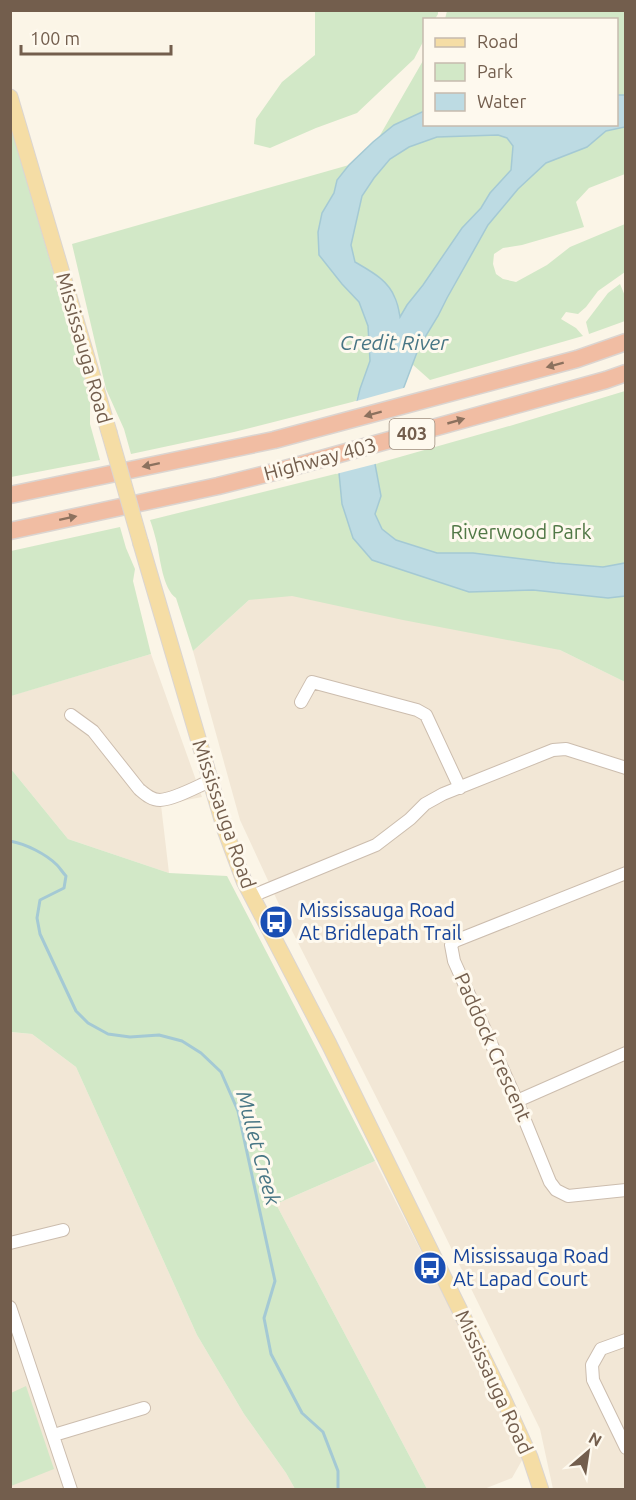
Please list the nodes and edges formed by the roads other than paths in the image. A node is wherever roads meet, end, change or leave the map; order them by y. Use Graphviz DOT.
graph roads {
  1 [pos="10,97"];
  2 [pos="626,342"];
  3 [pos="626,373"];
  4 [pos="10,495"];
  5 [pos="10,531"];
  6 [pos="301,702"];
  7 [pos="70,715"];
  8 [pos="626,768"];
  9 [pos="210,781"];
  10 [pos="460,788"];
  11 [pos="626,873"];
  12 [pos="252,896"];
  13 [pos="626,1053"];
  14 [pos="517,1101"];
  15 [pos="626,1190"];
  16 [pos="63,1230"];
  17 [pos="10,1243"];
  18 [pos="10,1307"];
  19 [pos="13,1325"];
  20 [pos="626,1340"];
  21 [pos="144,1408"];
  22 [pos="54,1435"];
  23 [pos="626,1448"];
  24 [pos="71,1490"];
  25 [pos="541,1490"];
  1 -- 9 [label="main road, Mississauga Road, bridge"];
  2 -- 4 [label="highway, Highway 403 / 403, one-way"];
  5 -- 3 [label="highway, Highway 403 / 403, one-way"];
  6 -- 10 [label="street"];
  7 -- 9 [label="street"];
  8 -- 10 [label="street"];
  9 -- 12 [label="main road, Mississauga Road"];
  10 -- 12 [label="street"];
  11 -- 14 [label="street, Paddock Crescent"];
  12 -- 25 [label="main road, Mississauga Road"];
  13 -- 14 [label="street"];
  14 -- 15 [label="street, Paddock Crescent"];
  16 -- 17 [label="street"];
  18 -- 19 [label="street"];
  19 -- 22 [label="street"];
  20 -- 23 [label="street"];
  21 -- 22 [label="street"];
  22 -- 24 [label="street"];
}
